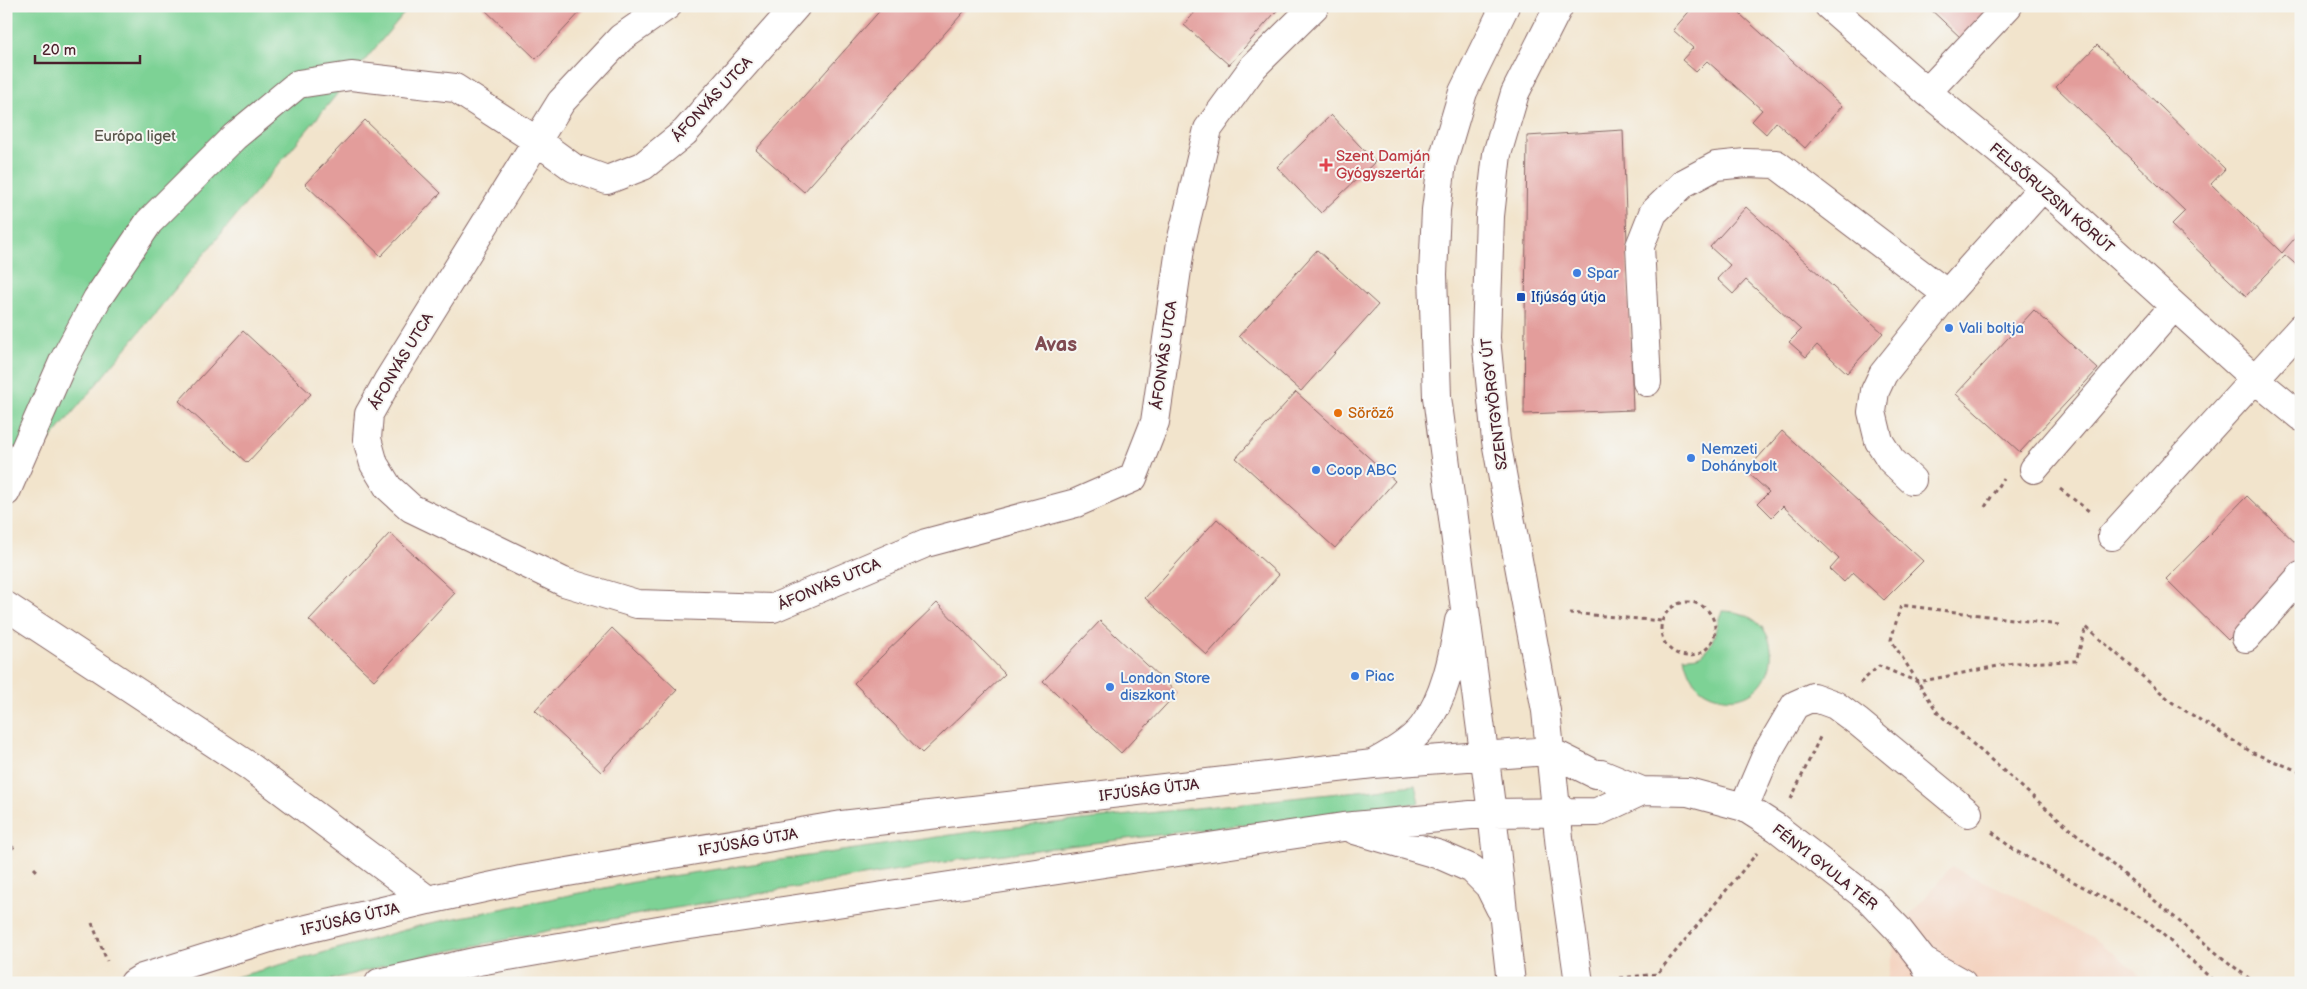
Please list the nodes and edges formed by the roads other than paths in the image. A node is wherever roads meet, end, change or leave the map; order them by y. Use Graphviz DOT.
graph roads {
  1 [pos="667,6"];
  2 [pos="796,6"];
  3 [pos="1315,6"];
  4 [pos="1505,6"];
  5 [pos="1559,6"];
  6 [pos="1829,6"];
  7 [pos="2008,6"];
  8 [pos="1927,92"];
  9 [pos="537,141"];
  10 [pos="2043,187"];
  11 [pos="1947,294"];
  12 [pos="2174,306"];
  13 [pos="2301,328"];
  14 [pos="2256,380"];
  15 [pos="1647,382"];
  16 [pos="2301,417"];
  17 [pos="2044,476"];
  18 [pos="1912,480"];
  19 [pos="6,492"];
  20 [pos="2112,536"];
  21 [pos="2301,576"];
  22 [pos="1463,600"];
  23 [pos="6,606"];
  24 [pos="2246,638"];
  25 [pos="1550,751"];
  26 [pos="1484,755"];
  27 [pos="1373,764"];
  28 [pos="1642,791"];
  29 [pos="1744,807"];
  30 [pos="1557,812"];
  31 [pos="1968,812"];
  32 [pos="1492,813"];
  33 [pos="1343,827"];
  34 [pos="428,900"];
  35 [pos="1503,914"];
  36 [pos="1929,972"];
  37 [pos="134,983"];
  38 [pos="379,983"];
  39 [pos="1512,983"];
  40 [pos="1579,983"];
  41 [pos="1962,983"];
  1 -- 9 [label="street, ÁFONYÁS UTCA"];
  2 -- 9 [label="street, ÁFONYÁS UTCA"];
  3 -- 9 [label="street, ÁFONYÁS UTCA"];
  4 -- 22 [label="street"];
  5 -- 25 [label="street, SZENTGYÖRGY ÚT"];
  6 -- 8 [label="street, FELSŐRUZSIN KÖRÚT"];
  7 -- 8 [label="street"];
  8 -- 10 [label="street, FELSŐRUZSIN KÖRÚT"];
  9 -- 19 [label="street"];
  10 -- 11 [label="street"];
  10 -- 12 [label="street, FELSŐRUZSIN KÖRÚT"];
  11 -- 15 [label="street"];
  11 -- 18 [label="street"];
  12 -- 14 [label="street, FELSŐRUZSIN KÖRÚT"];
  12 -- 17 [label="street"];
  13 -- 14 [label="street"];
  14 -- 16 [label="street, FELSŐRUZSIN KÖRÚT"];
  14 -- 20 [label="street"];
  21 -- 24 [label="street"];
  22 -- 26 [label="street"];
  22 -- 27 [label="street, IFJÚSÁG ÚTJA"];
  23 -- 34 [label="street"];
  25 -- 26 [label="street, IFJÚSÁG ÚTJA"];
  25 -- 28 [label="street, FÉNYI GYULA TÉR"];
  25 -- 30 [label="street, SZENTGYÖRGY ÚT"];
  26 -- 27 [label="street, IFJÚSÁG ÚTJA"];
  26 -- 32 [label="street"];
  27 -- 34 [label="street, IFJÚSÁG ÚTJA"];
  28 -- 29 [label="street, FÉNYI GYULA TÉR"];
  28 -- 30 [label="street, FÉNYI GYULA TÉR"];
  29 -- 31 [label="street"];
  29 -- 36 [label="street, FÉNYI GYULA TÉR"];
  30 -- 32 [label="street"];
  30 -- 40 [label="street"];
  32 -- 33 [label="street"];
  32 -- 35 [label="street"];
  33 -- 35 [label="street"];
  33 -- 38 [label="street"];
  34 -- 37 [label="street, IFJÚSÁG ÚTJA"];
  35 -- 39 [label="street"];
  36 -- 41 [label="street, FÉNYI GYULA TÉR"];
}
